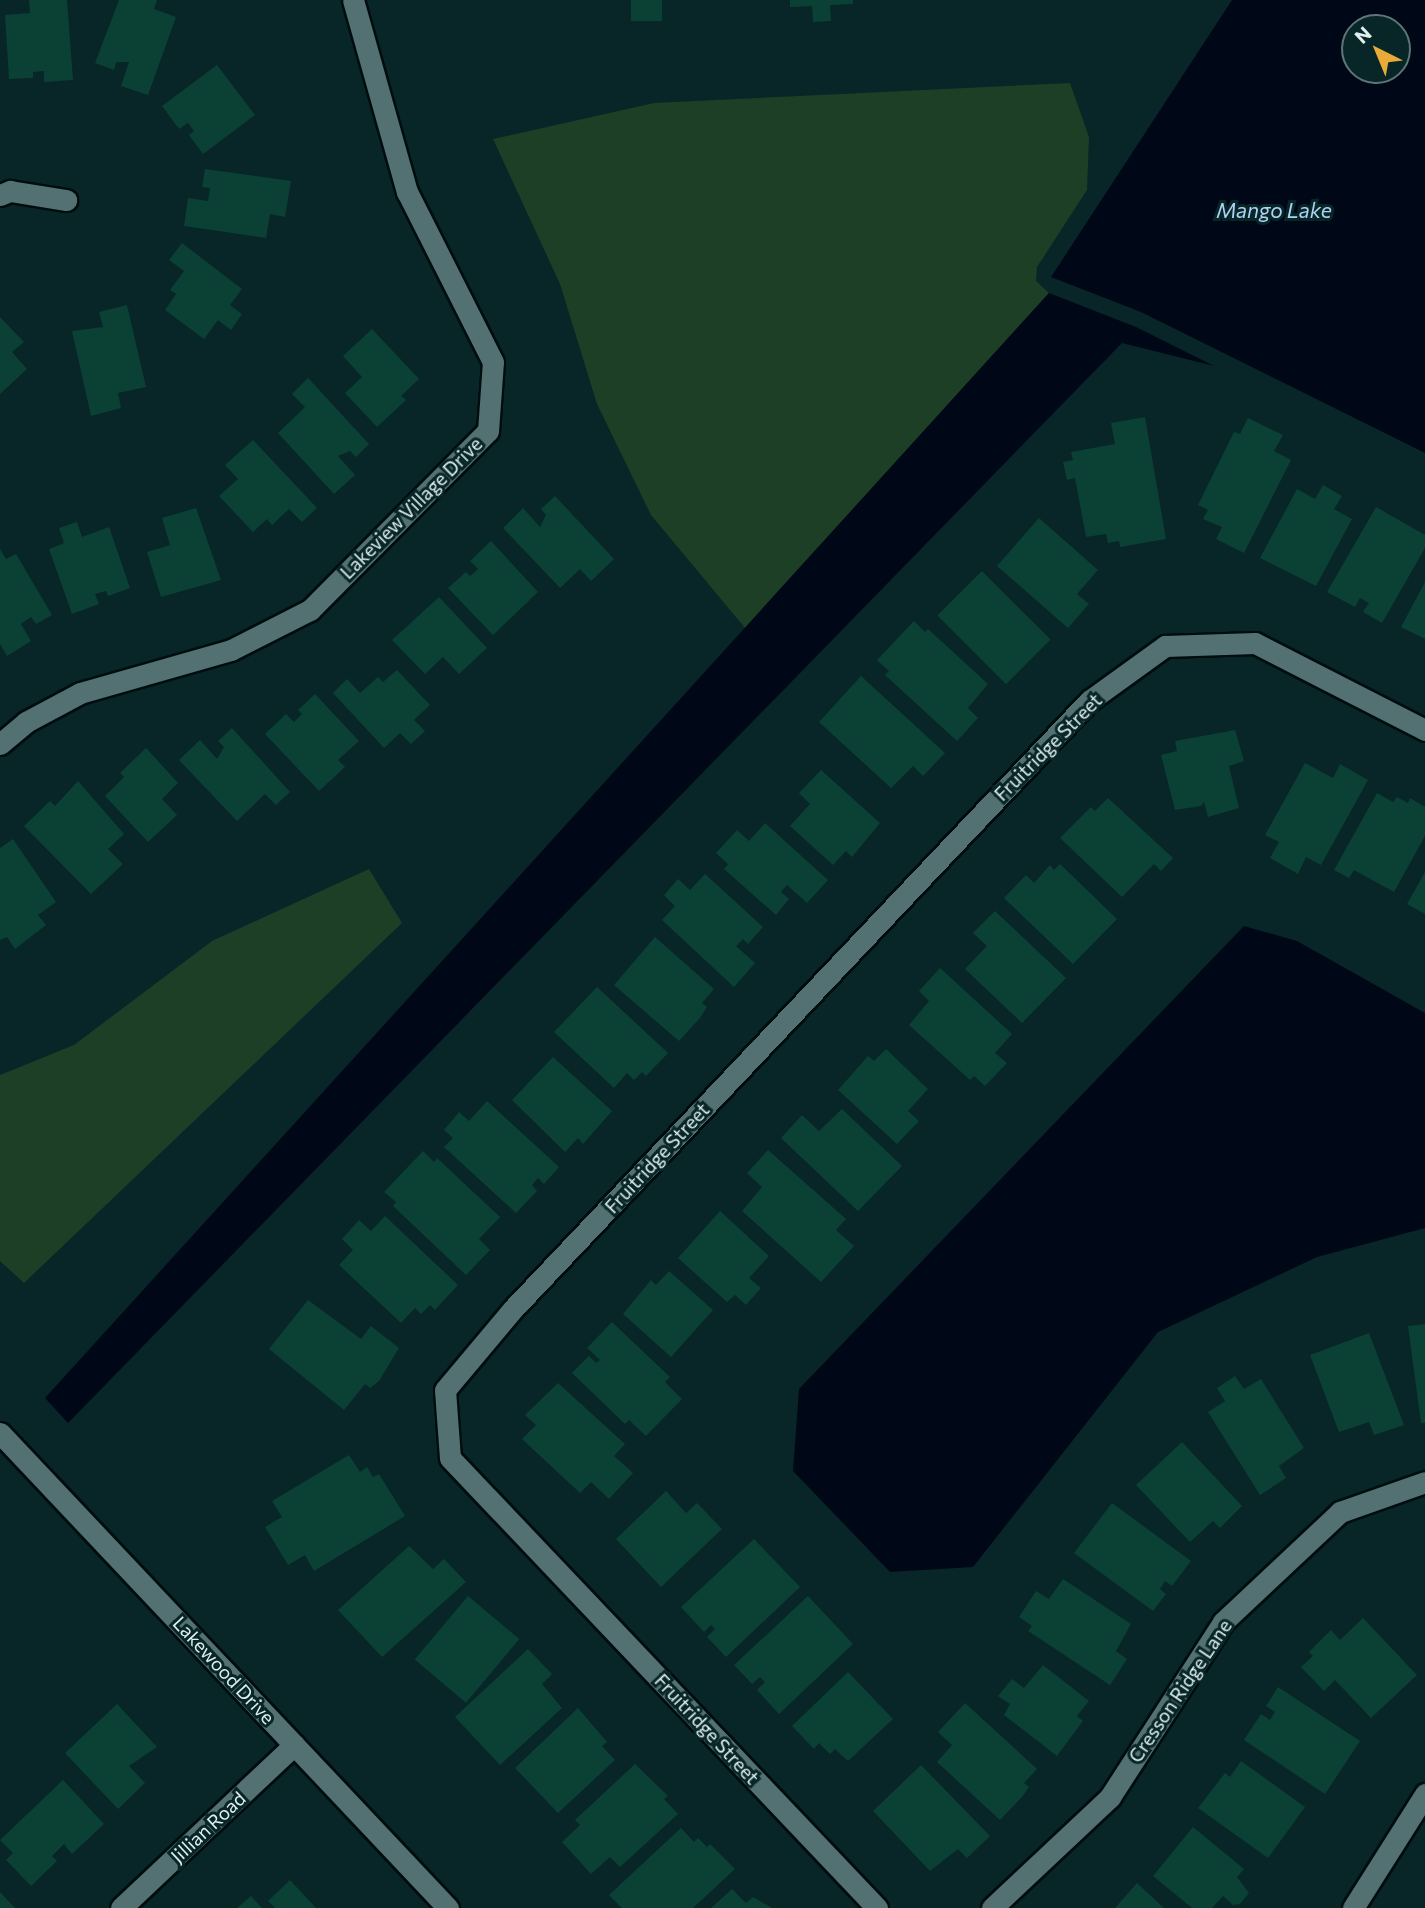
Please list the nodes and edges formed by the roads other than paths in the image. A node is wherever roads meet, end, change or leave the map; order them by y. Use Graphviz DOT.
graph roads {
  1 [pos="353,0"];
  2 [pos="0,195"];
  3 [pos="66,200"];
  4 [pos="1425,730"];
  5 [pos="0,744"];
  6 [pos="0,1433"];
  7 [pos="1425,1482"];
  8 [pos="294,1745"];
  9 [pos="1425,1794"];
  10 [pos="121,1908"];
  11 [pos="448,1908"];
  12 [pos="877,1908"];
  13 [pos="992,1908"];
  14 [pos="1353,1908"];
  1 -- 5 [label="street, Lakeview Village Drive"];
  2 -- 3 [label="street"];
  4 -- 12 [label="street, Fruitridge Street"];
  6 -- 8 [label="street, Lakewood Drive"];
  7 -- 13 [label="street, Cresson Ridge Lane"];
  8 -- 10 [label="street, Jillian Road"];
  8 -- 11 [label="street, Lakewood Drive"];
  9 -- 14 [label="street"];
}
